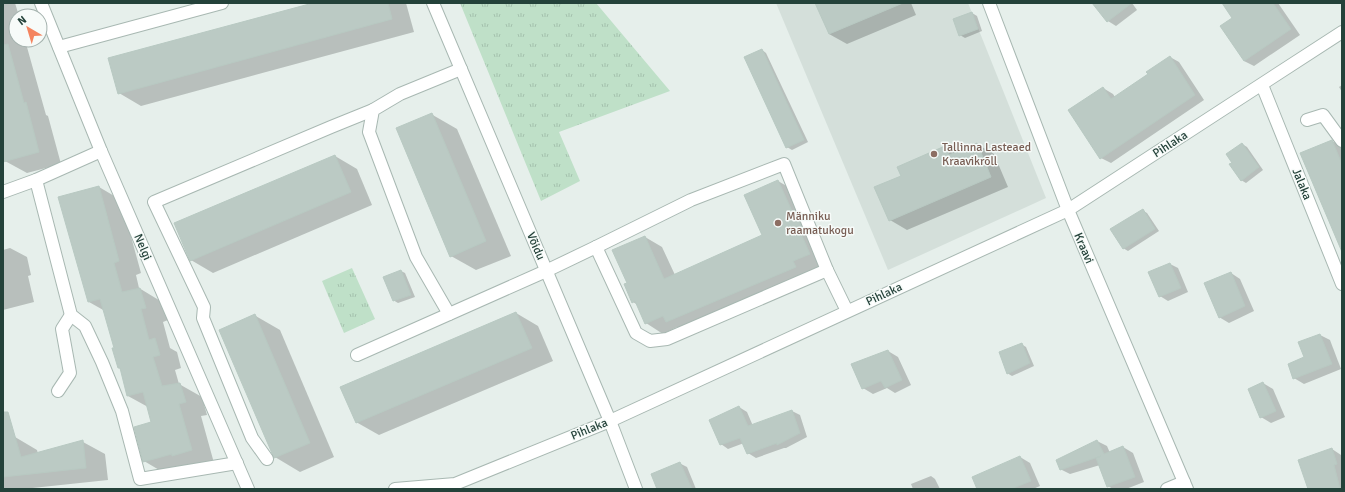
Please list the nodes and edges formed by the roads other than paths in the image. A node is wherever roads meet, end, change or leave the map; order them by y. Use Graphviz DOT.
graph roads {
  1 [pos="41,3"];
  2 [pos="222,3"];
  3 [pos="433,3"];
  4 [pos="989,3"];
  5 [pos="1342,32"];
  6 [pos="59,47"];
  7 [pos="461,69"];
  8 [pos="1262,85"];
  9 [pos="373,110"];
  10 [pos="1307,120"];
  11 [pos="1342,141"];
  12 [pos="101,151"];
  13 [pos="36,180"];
  14 [pos="3,192"];
  15 [pos="1068,210"];
  16 [pos="596,247"];
  17 [pos="827,270"];
  18 [pos="546,271"];
  19 [pos="1342,284"];
  20 [pos="847,312"];
  21 [pos="449,314"];
  22 [pos="71,315"];
  23 [pos="357,355"];
  24 [pos="58,391"];
  25 [pos="610,421"];
  26 [pos="267,460"];
  27 [pos="237,463"];
  28 [pos="1186,485"];
  29 [pos="414,488"];
  30 [pos="248,489"];
  31 [pos="395,489"];
  32 [pos="636,489"];
  33 [pos="1167,489"];
  1 -- 6 [label="street, Nelgi"];
  2 -- 6 [label="street"];
  3 -- 7 [label="street, Võidu"];
  4 -- 15 [label="street, Kraavi"];
  5 -- 8 [label="street, Pihlaka"];
  6 -- 12 [label="street, Nelgi"];
  7 -- 9 [label="street"];
  7 -- 18 [label="street, Võidu"];
  8 -- 15 [label="street, Pihlaka"];
  8 -- 19 [label="street, Jalaka"];
  9 -- 21 [label="street"];
  9 -- 26 [label="street"];
  10 -- 11 [label="street"];
  12 -- 13 [label="street"];
  12 -- 27 [label="street, Nelgi"];
  13 -- 14 [label="street"];
  13 -- 22 [label="street"];
  15 -- 20 [label="street, Pihlaka"];
  15 -- 28 [label="street, Kraavi"];
  16 -- 17 [label="street"];
  16 -- 17 [label="street"];
  16 -- 18 [label="street"];
  17 -- 20 [label="street"];
  18 -- 21 [label="street"];
  18 -- 25 [label="street, Võidu"];
  20 -- 25 [label="street, Pihlaka"];
  21 -- 23 [label="street"];
  22 -- 24 [label="street"];
  22 -- 27 [label="street"];
  25 -- 29 [label="street, Pihlaka"];
  25 -- 32 [label="street, Võidu"];
  27 -- 30 [label="street, Nelgi"];
  28 -- 33 [label="street"];
  29 -- 31 [label="street, Pihlaka"];
}
